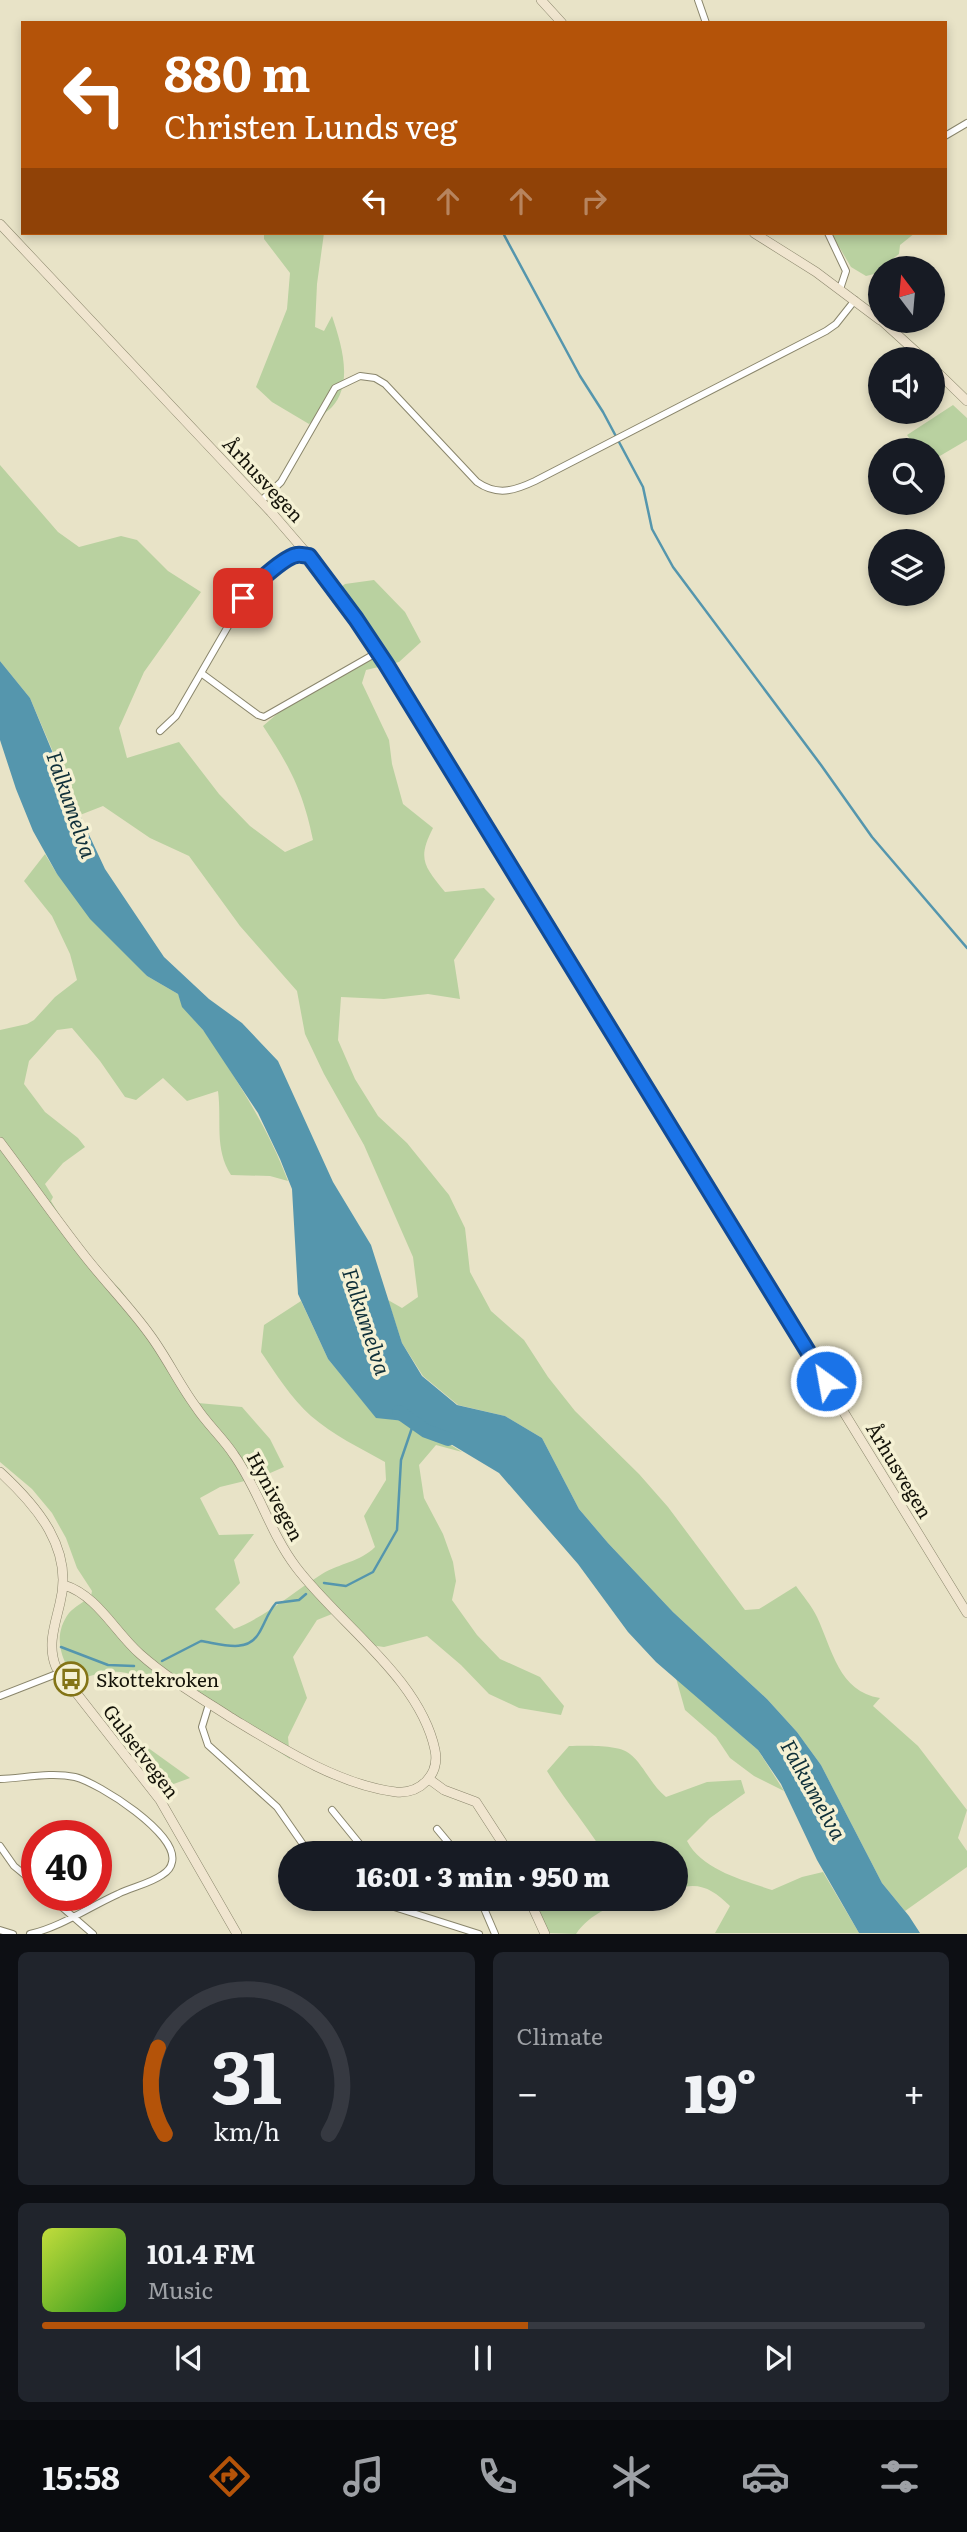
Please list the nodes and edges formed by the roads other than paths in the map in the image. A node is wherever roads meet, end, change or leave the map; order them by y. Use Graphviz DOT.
graph roads {
  1 [pos="541,0"];
  2 [pos="698,0"];
  3 [pos="560,21"];
  4 [pos="705,21"];
  5 [pos="967,123"];
  6 [pos="947,135"];
  7 [pos="0,224"];
  8 [pos="757,235"];
  9 [pos="829,235"];
  10 [pos="840,289"];
  11 [pos="855,300"];
  12 [pos="868,310"];
  13 [pos="895,333"];
  14 [pos="910,347"];
  15 [pos="945,380"];
  16 [pos="967,401"];
  17 [pos="261,501"];
  18 [pos="295,538"];
  19 [pos="293,556"];
  20 [pos="309,556"];
  21 [pos="377,652"];
  22 [pos="201,673"];
  23 [pos="160,731"];
  24 [pos="0,1142"];
  25 [pos="0,1472"];
  26 [pos="64,1585"];
  27 [pos="967,1613"];
  28 [pos="60,1673"];
  29 [pos="0,1696"];
  30 [pos="209,1704"];
  31 [pos="0,1779"];
  32 [pos="429,1779"];
  33 [pos="332,1810"];
  34 [pos="437,1829"];
  35 [pos="301,1841"];
  36 [pos="357,1841"];
  37 [pos="447,1841"];
  38 [pos="501,1841"];
  39 [pos="0,1846"];
  40 [pos="21,1871"];
  41 [pos="67,1911"];
  42 [pos="416,1911"];
  43 [pos="485,1911"];
  44 [pos="534,1911"];
  45 [pos="74,1917"];
  46 [pos="0,1930"];
  47 [pos="13,1934"];
  48 [pos="30,1934"];
  49 [pos="93,1934"];
  50 [pos="237,1934"];
  51 [pos="479,1934"];
  52 [pos="495,1934"];
  53 [pos="545,1934"];
  1 -- 3 [label="street"];
  2 -- 4 [label="street"];
  5 -- 6 [label="street"];
  7 -- 17 [label="street, Århusvegen"];
  8 -- 10 [label="street"];
  9 -- 10 [label="street"];
  10 -- 11 [label="street"];
  11 -- 12 [label="street"];
  11 -- 17 [label="street"];
  13 -- 14 [label="street"];
  15 -- 16 [label="street"];
  17 -- 18 [label="street, Århusvegen"];
  18 -- 19 [label="street"];
  18 -- 20 [label="street, Århusvegen"];
  19 -- 20 [label="street"];
  19 -- 22 [label="street"];
  20 -- 21 [label="street, Århusvegen"];
  21 -- 22 [label="street"];
  21 -- 27 [label="street, Århusvegen"];
  22 -- 23 [label="street"];
  24 -- 32 [label="street, Hynivegen"];
  25 -- 26 [label="street"];
  26 -- 28 [label="street, Gulsetvegen"];
  26 -- 30 [label="street"];
  28 -- 29 [label="street"];
  28 -- 50 [label="street, Gulsetvegen"];
  30 -- 32 [label="street"];
  30 -- 35 [label="street"];
  31 -- 45 [label="street"];
  32 -- 38 [label="street"];
  33 -- 36 [label="street"];
  34 -- 37 [label="street"];
  39 -- 40 [label="street"];
  41 -- 45 [label="street"];
  42 -- 51 [label="street"];
  43 -- 52 [label="street"];
  44 -- 53 [label="street"];
  45 -- 48 [label="street"];
  45 -- 49 [label="street"];
  46 -- 47 [label="street"];
}
